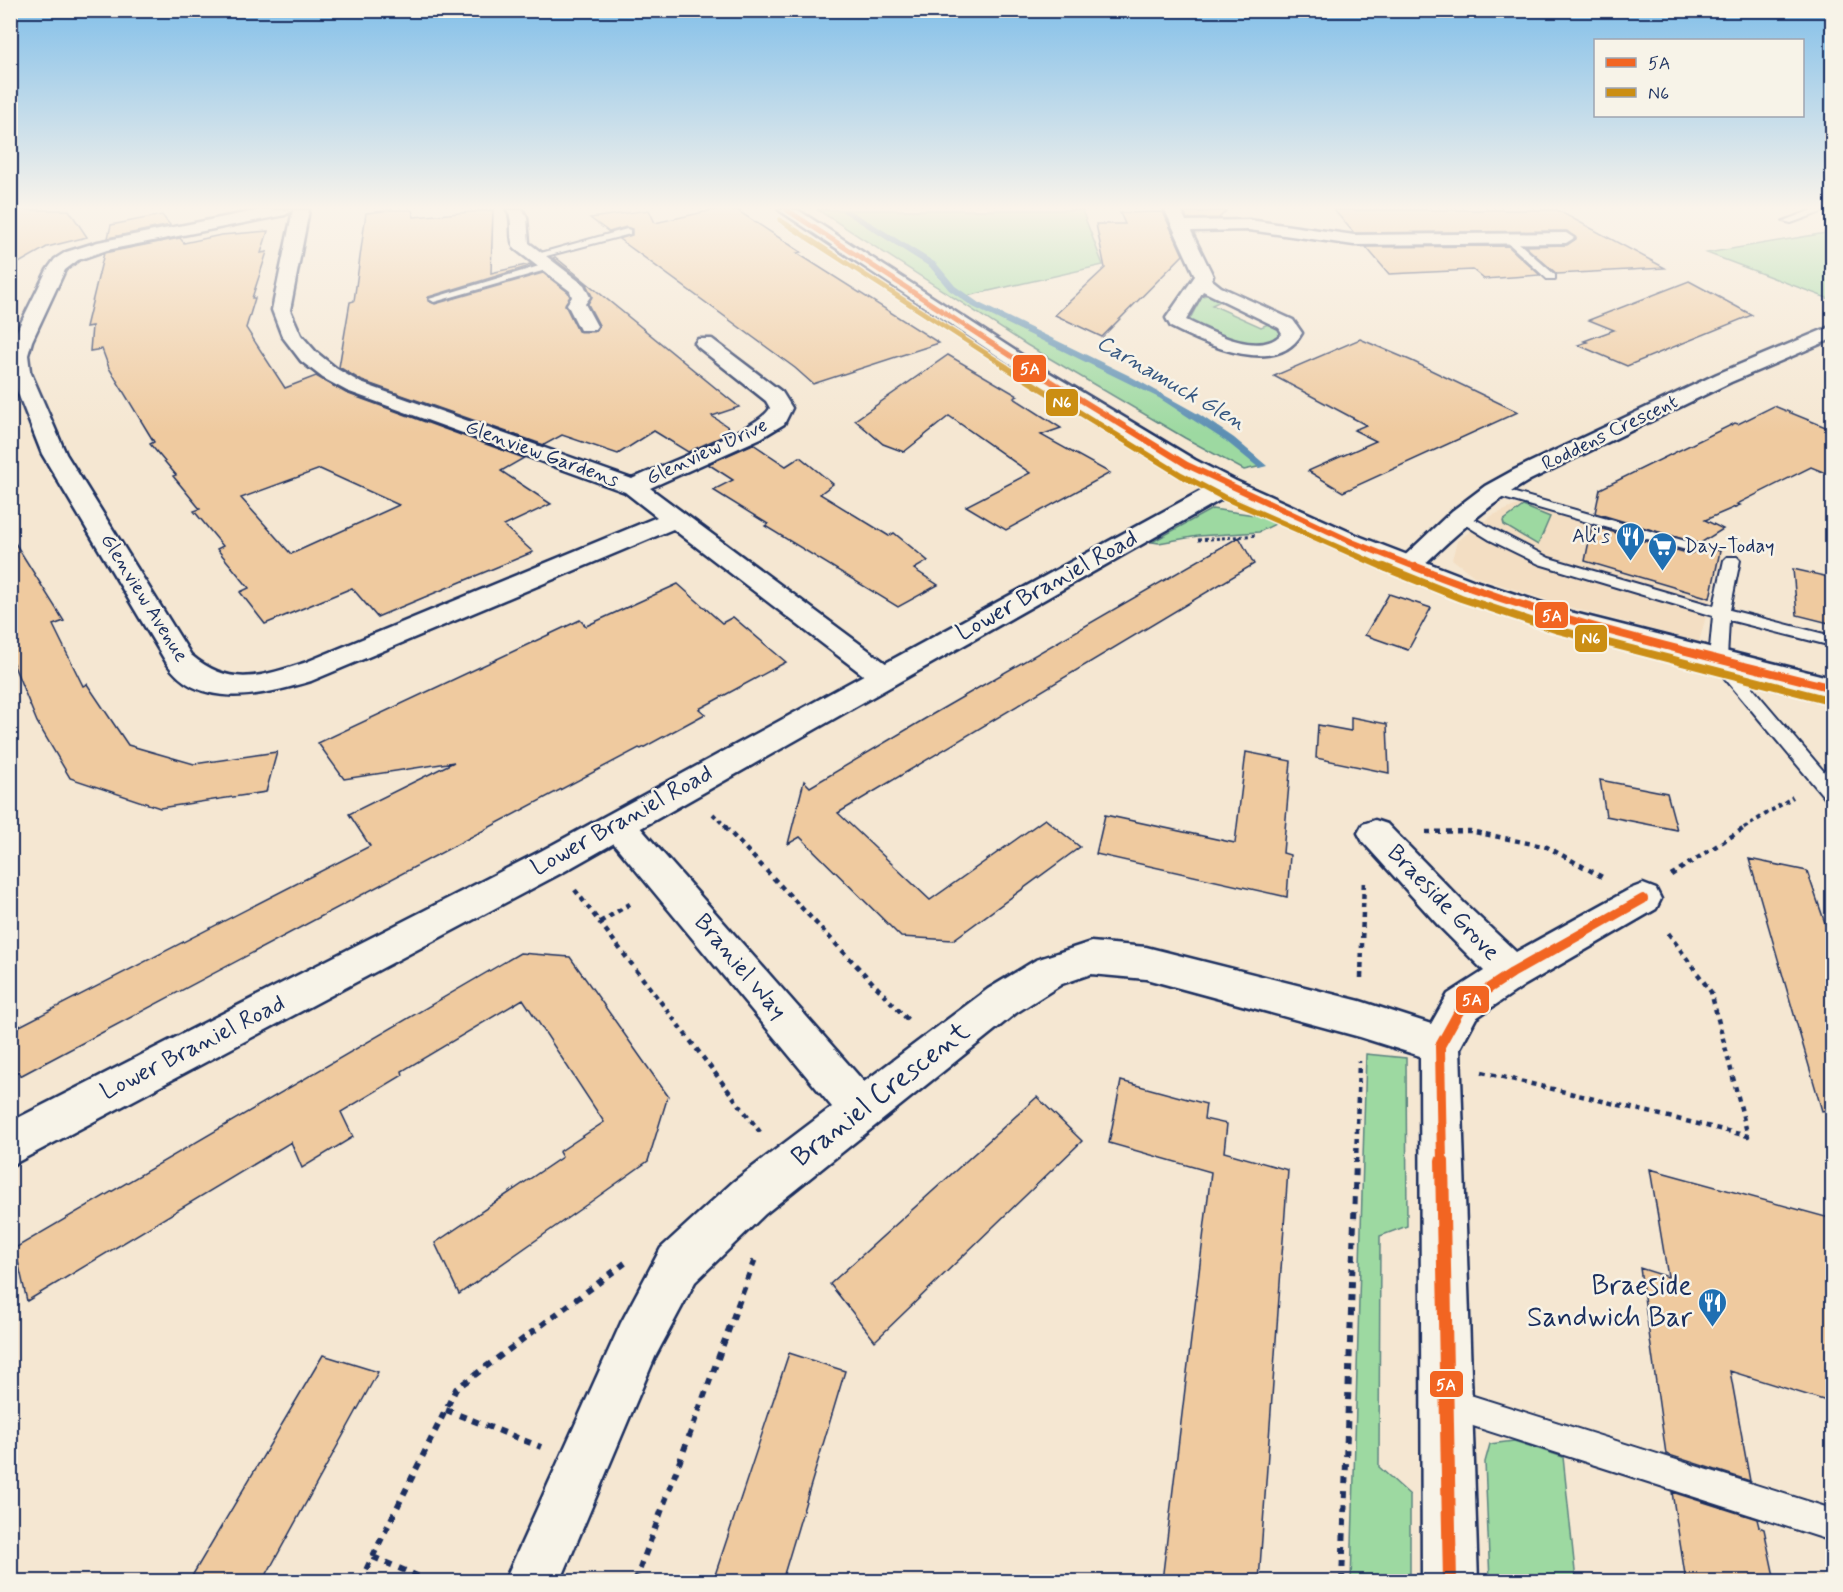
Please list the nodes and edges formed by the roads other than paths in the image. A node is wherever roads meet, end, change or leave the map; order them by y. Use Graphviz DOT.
graph roads {
  1 [pos="50,284"];
  2 [pos="287,284"];
  3 [pos="476,284"];
  4 [pos="572,284"];
  5 [pos="900,284"];
  6 [pos="1200,284"];
  7 [pos="1206,284"];
  8 [pos="434,299"];
  9 [pos="587,326"];
  10 [pos="1833,332"];
  11 [pos="705,343"];
  12 [pos="1228,486"];
  13 [pos="633,487"];
  14 [pos="1494,491"];
  15 [pos="1461,516"];
  16 [pos="677,518"];
  17 [pos="1691,547"];
  18 [pos="1732,560"];
  19 [pos="1408,565"];
  20 [pos="1721,613"];
  21 [pos="1833,641"];
  22 [pos="1718,659"];
  23 [pos="885,677"];
  24 [pos="1833,688"];
  25 [pos="1833,793"];
  26 [pos="618,825"];
  27 [pos="1375,833"];
  28 [pos="1643,899"];
  29 [pos="1512,973"];
  30 [pos="1440,1054"];
  31 [pos="861,1110"];
  32 [pos="10,1145"];
  33 [pos="1448,1403"];
  34 [pos="1833,1525"];
  35 [pos="532,1581"];
  36 [pos="1450,1581"];
  1 -- 16 [label="street, Glenview Avenue"];
  2 -- 13 [label="street, Glenview Gardens"];
  3 -- 8 [label="lane"];
  4 -- 9 [label="street"];
  5 -- 12 [label="street"];
  6 -- 7 [label="street"];
  10 -- 14 [label="street, Roddens Crescent"];
  11 -- 13 [label="street, Glenview Drive"];
  12 -- 19 [label="street"];
  12 -- 23 [label="street, Lower Braniel Road"];
  13 -- 16 [label="street, Glenview Gardens"];
  14 -- 15 [label="street, Roddens Crescent"];
  14 -- 17 [label="lane"];
  15 -- 19 [label="street, Roddens Crescent"];
  15 -- 20 [label="lane"];
  16 -- 23 [label="street, Glenview Gardens"];
  18 -- 20 [label="lane"];
  19 -- 22 [label="street"];
  20 -- 21 [label="lane"];
  20 -- 22 [label="lane"];
  22 -- 24 [label="street"];
  22 -- 25 [label="lane"];
  23 -- 26 [label="street, Lower Braniel Road"];
  26 -- 31 [label="street, Braniel Way"];
  26 -- 32 [label="street, Lower Braniel Road"];
  27 -- 29 [label="street, Braeside Grove"];
  28 -- 29 [label="street, Braeside Grove"];
  29 -- 30 [label="street, Braeside Grove"];
  30 -- 31 [label="street, Braniel Crescent"];
  30 -- 33 [label="street"];
  31 -- 35 [label="street, Braniel Crescent"];
  33 -- 34 [label="lane"];
  33 -- 36 [label="street"];
}
